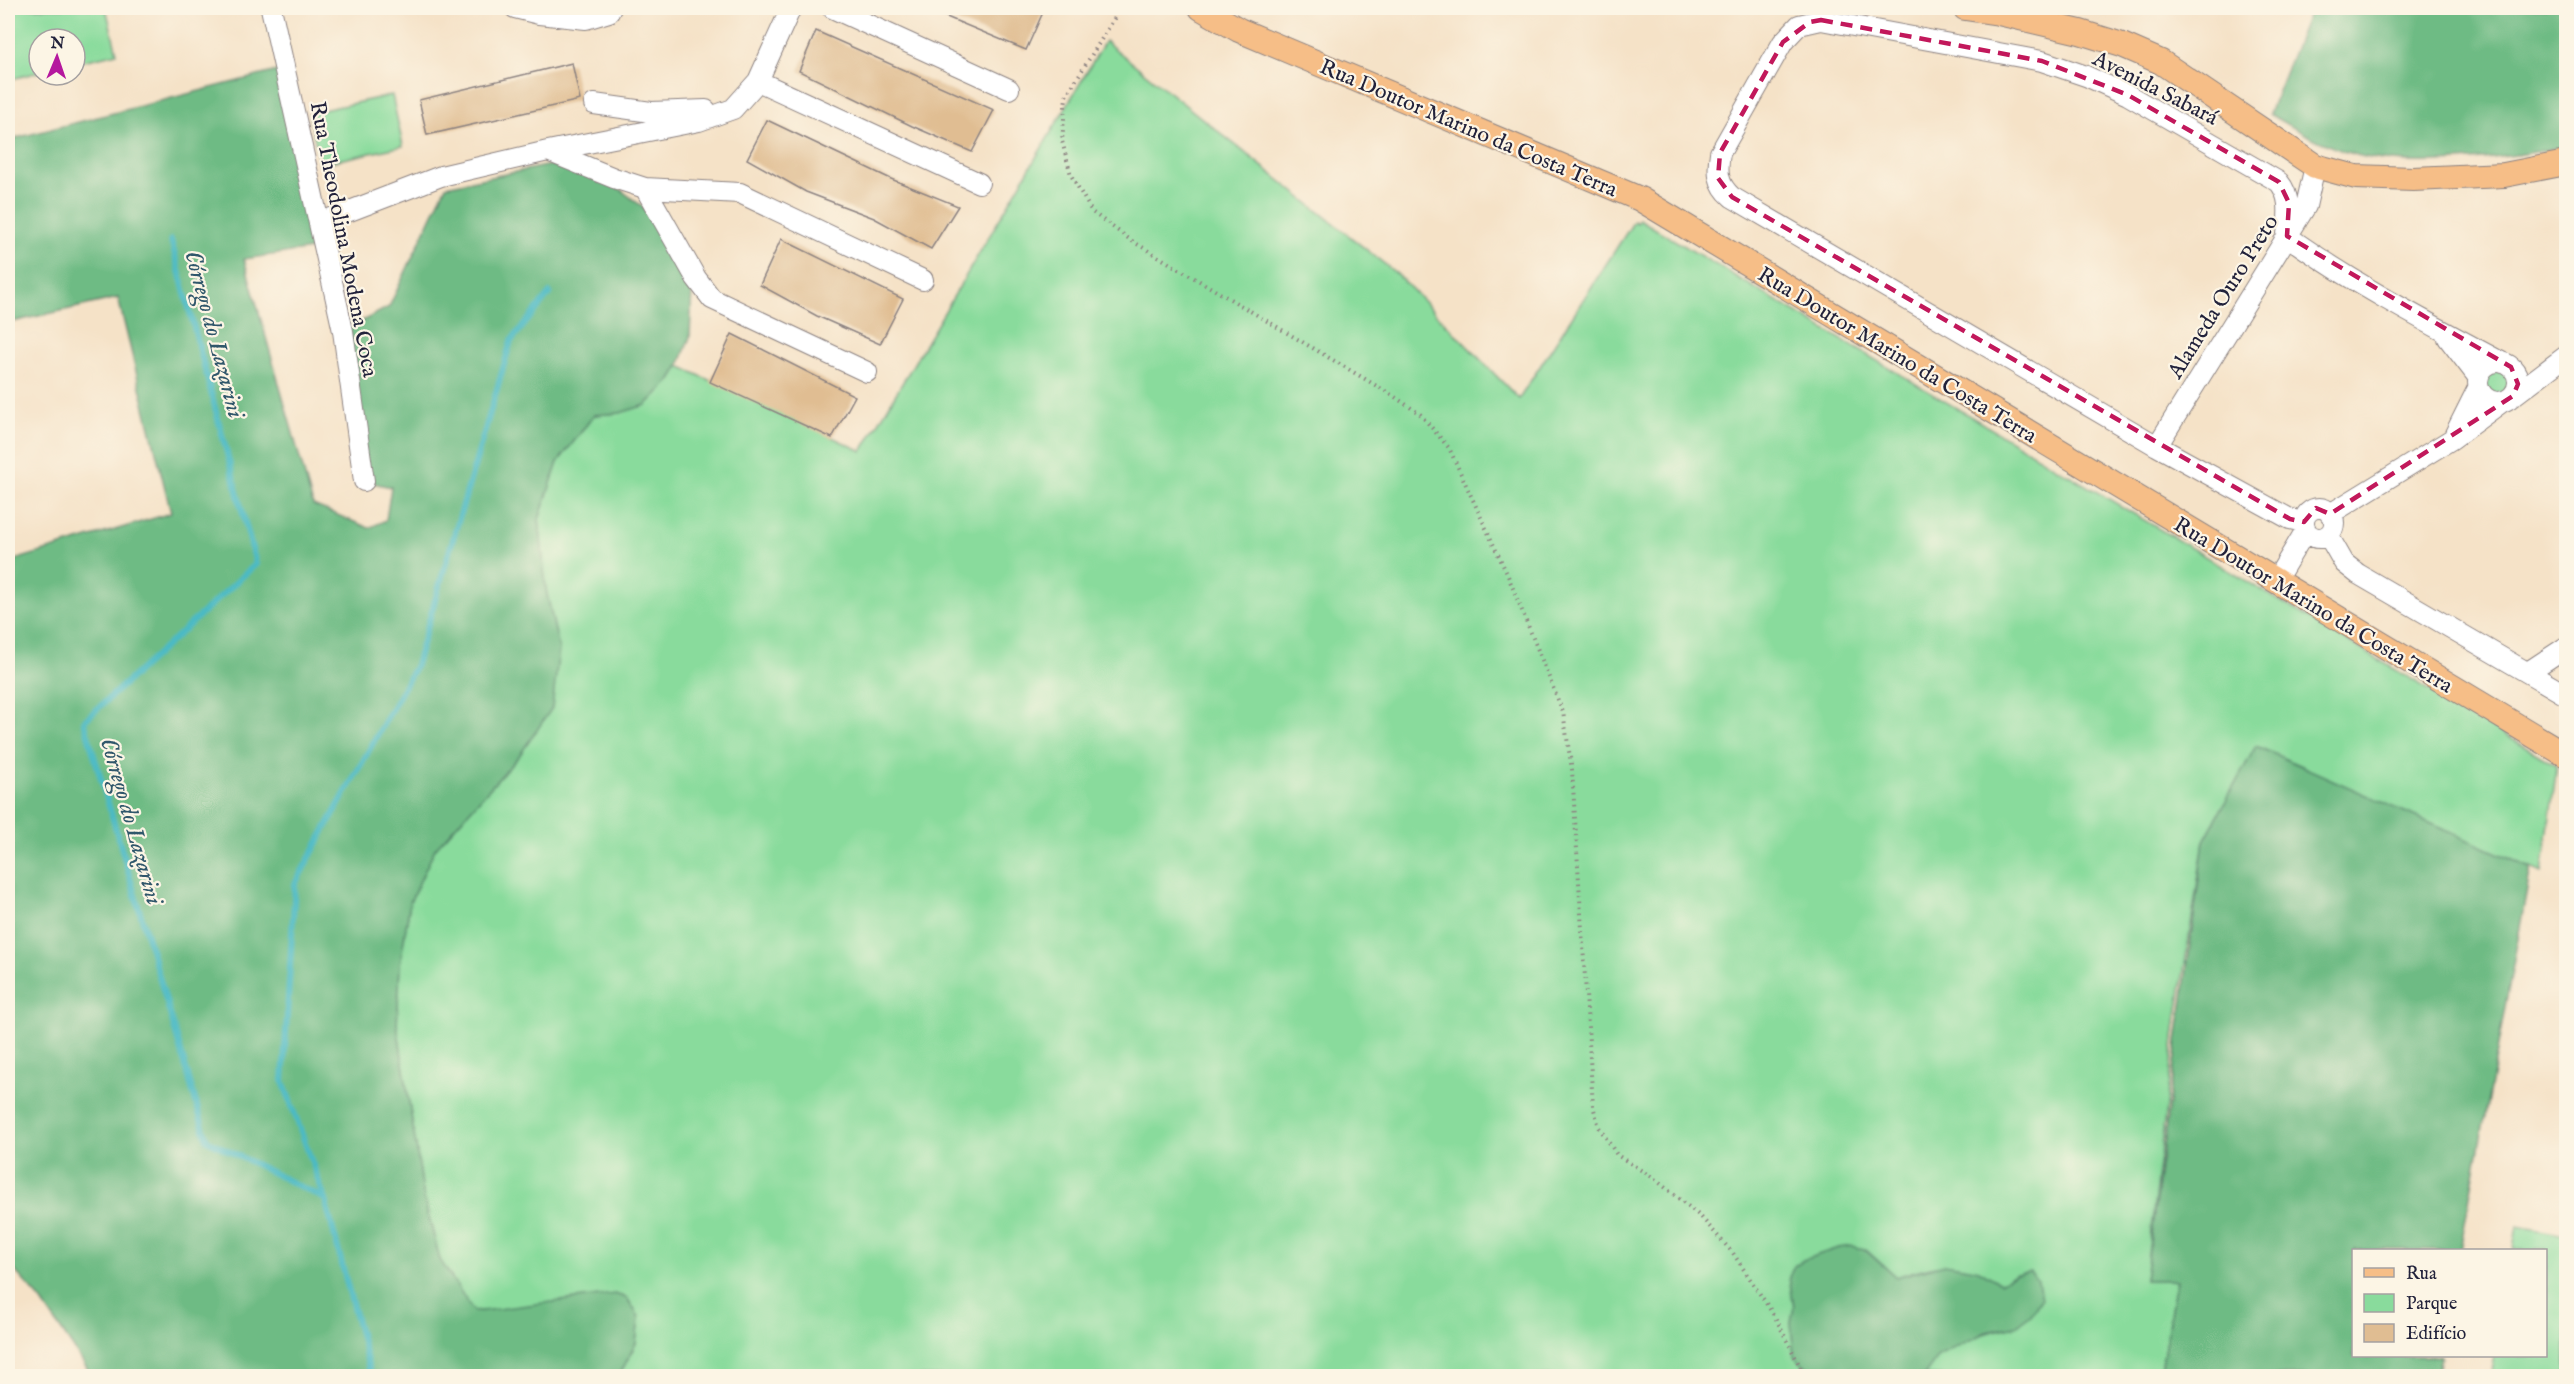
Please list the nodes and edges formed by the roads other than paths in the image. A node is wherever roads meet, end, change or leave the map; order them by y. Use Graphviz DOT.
graph roads {
  1 [pos="271,8"];
  2 [pos="515,8"];
  3 [pos="611,8"];
  4 [pos="791,8"];
  5 [pos="832,8"];
  6 [pos="1201,8"];
  7 [pos="1965,8"];
  8 [pos="2000,10"];
  9 [pos="758,81"];
  10 [pos="1009,89"];
  11 [pos="594,104"];
  12 [pos="733,109"];
  13 [pos="548,151"];
  14 [pos="2566,163"];
  15 [pos="2315,166"];
  16 [pos="979,183"];
  17 [pos="645,188"];
  18 [pos="321,222"];
  19 [pos="2287,236"];
  20 [pos="924,280"];
  21 [pos="2443,331"];
  22 [pos="2564,358"];
  23 [pos="2507,365"];
  24 [pos="867,372"];
  25 [pos="2478,382"];
  26 [pos="2508,399"];
  27 [pos="2452,438"];
  28 [pos="2157,446"];
  29 [pos="364,481"];
  30 [pos="2330,514"];
  31 [pos="2305,526"];
  32 [pos="2328,535"];
  33 [pos="2276,580"];
  34 [pos="2566,647"];
  35 [pos="2528,672"];
  36 [pos="2566,695"];
  37 [pos="2566,755"];
  1 -- 18 [label="street, Rua Theodolina Modena Coca"];
  2 -- 3 [label="street"];
  4 -- 9 [label="street"];
  5 -- 10 [label="street"];
  6 -- 33 [label="main road, Rua Doutor Marino da Costa Terra"];
  7 -- 8 [label="main road"];
  8 -- 15 [label="main road"];
  9 -- 12 [label="street"];
  9 -- 16 [label="street"];
  11 -- 12 [label="street"];
  12 -- 13 [label="street"];
  13 -- 17 [label="street"];
  13 -- 18 [label="street"];
  14 -- 15 [label="main road"];
  15 -- 19 [label="street, Alameda Ouro Preto"];
  17 -- 20 [label="street"];
  17 -- 24 [label="street"];
  18 -- 29 [label="street, Rua Theodolina Modena Coca"];
  19 -- 21 [label="street"];
  19 -- 28 [label="street, Alameda Ouro Preto"];
  19 -- 28 [label="street, Avenida Sabará"];
  21 -- 23 [label="street"];
  21 -- 25 [label="street"];
  22 -- 23 [label="street"];
  22 -- 26 [label="street"];
  23 -- 25 [label="street"];
  23 -- 26 [label="street"];
  25 -- 26 [label="street"];
  25 -- 27 [label="street"];
  26 -- 27 [label="street"];
  27 -- 30 [label="street"];
  28 -- 31 [label="street"];
  30 -- 31 [label="street"];
  30 -- 32 [label="street"];
  31 -- 32 [label="street"];
  31 -- 33 [label="street"];
  32 -- 35 [label="street"];
  33 -- 37 [label="main road, Rua Doutor Marino da Costa Terra"];
  34 -- 35 [label="street"];
  35 -- 36 [label="street"];
}
